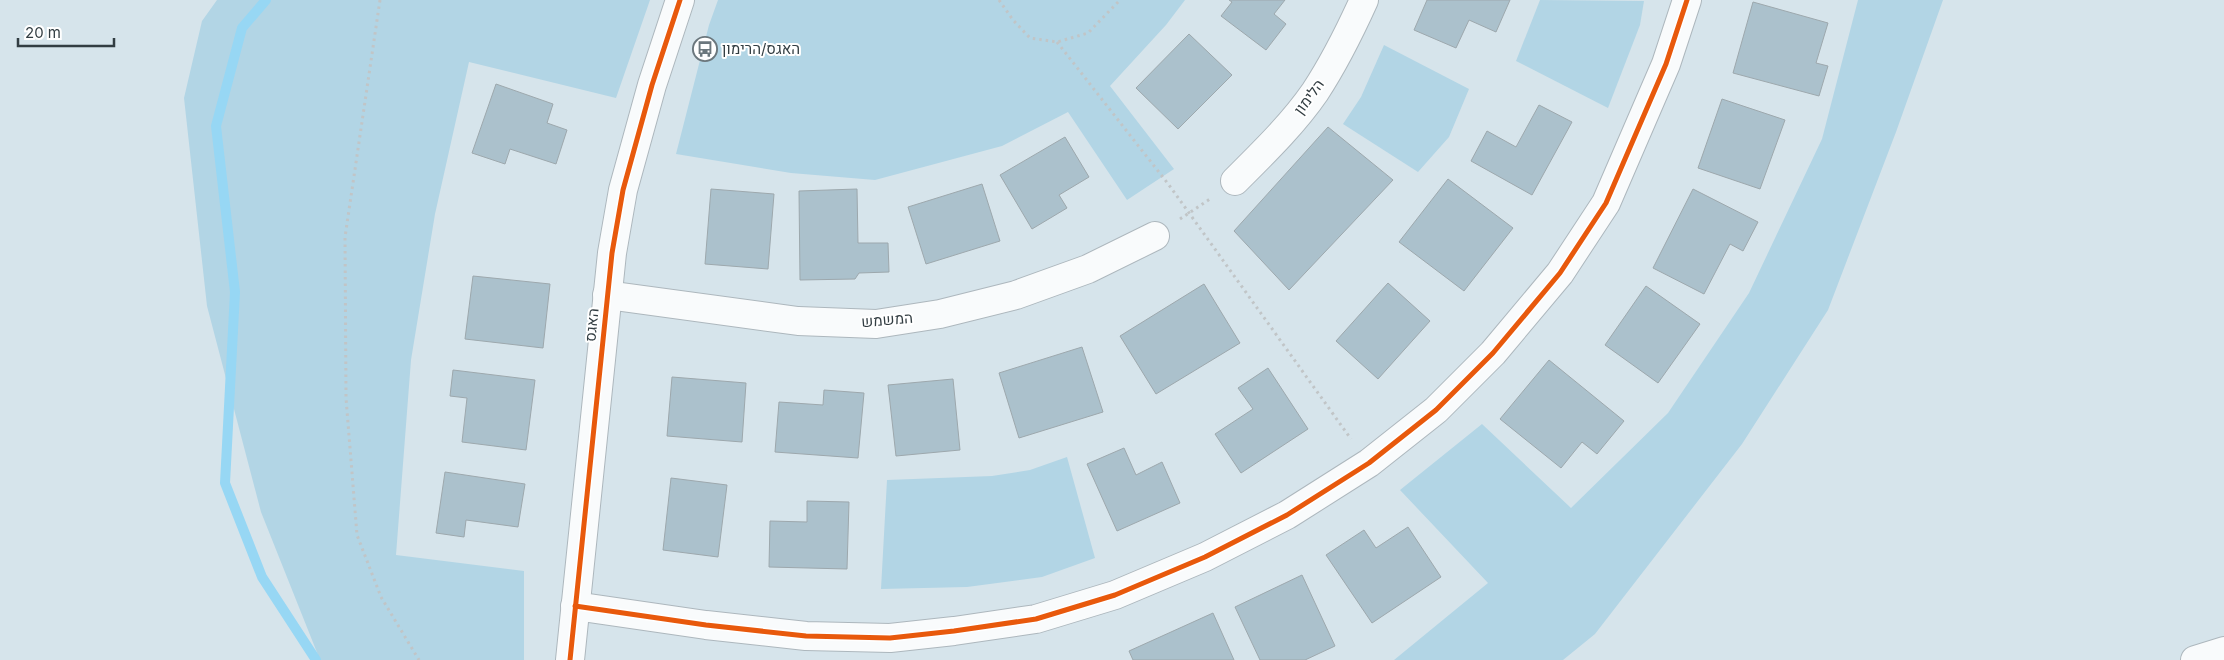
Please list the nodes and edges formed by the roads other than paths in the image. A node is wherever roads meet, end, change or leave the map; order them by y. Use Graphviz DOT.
graph roads {
  1 [pos="680,0"];
  2 [pos="1364,0"];
  3 [pos="1688,0"];
  4 [pos="1235,181"];
  5 [pos="1154,236"];
  6 [pos="608,294"];
  7 [pos="575,606"];
  8 [pos="2224,651"];
  9 [pos="570,660"];
  10 [pos="2195,660"];
  1 -- 6 [label="street, האגס"];
  2 -- 4 [label="street, הלימון"];
  3 -- 7 [label="street"];
  5 -- 6 [label="street, המשמש"];
  6 -- 7 [label="street, האגס"];
  7 -- 9 [label="street, האגס"];
  8 -- 10 [label="street"];
}
